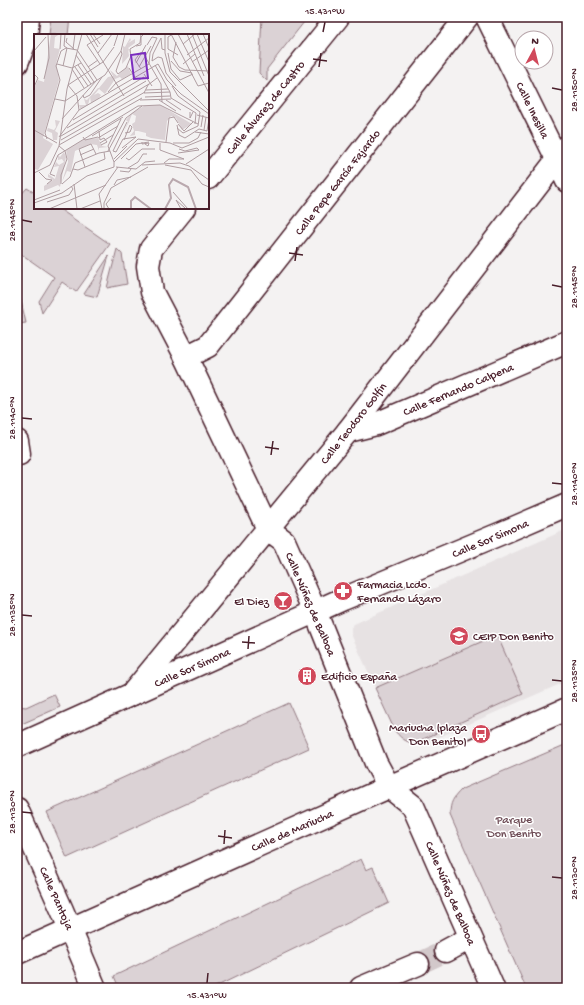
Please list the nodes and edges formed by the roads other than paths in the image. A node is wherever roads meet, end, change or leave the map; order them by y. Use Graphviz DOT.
graph roads {
  1 [pos="28,17"];
  2 [pos="338,17"];
  3 [pos="467,17"];
  4 [pos="487,17"];
  5 [pos="17,63"];
  6 [pos="562,153"];
  7 [pos="209,177"];
  8 [pos="567,181"];
  9 [pos="183,209"];
  10 [pos="567,342"];
  11 [pos="186,357"];
  12 [pos="348,432"];
  13 [pos="567,505"];
  14 [pos="268,529"];
  15 [pos="315,611"];
  16 [pos="132,694"];
  17 [pos="567,709"];
  18 [pos="17,746"];
  19 [pos="389,787"];
  20 [pos="17,809"];
  21 [pos="70,928"];
  22 [pos="470,938"];
  23 [pos="446,951"];
  24 [pos="17,953"];
  25 [pos="418,964"];
  26 [pos="95,988"];
  27 [pos="361,988"];
  28 [pos="493,988"];
  1 -- 5 [label="street"];
  2 -- 7 [label="street, Calle Álvarez de Castro"];
  3 -- 11 [label="street, Calle Pepe García Fajardo"];
  4 -- 6 [label="street, Calle Inesilla"];
  6 -- 8 [label="street, Calle Inesilla"];
  6 -- 12 [label="street, Calle Teodoro Golfin"];
  9 -- 11 [label="street, Calle Núñez de Balboa"];
  10 -- 12 [label="street, Calle Fernando Calpena"];
  11 -- 14 [label="street, Calle Núñez de Balboa"];
  12 -- 14 [label="street, Calle Teodoro Golfin"];
  13 -- 15 [label="street, Calle Sor Simona"];
  14 -- 15 [label="street, Calle Núñez de Balboa"];
  14 -- 16 [label="street, Calle Teodoro Golfin"];
  15 -- 16 [label="street, Calle Sor Simona"];
  15 -- 19 [label="street, Calle Núñez de Balboa"];
  16 -- 18 [label="street, Calle Sor Simona"];
  17 -- 19 [label="street, Calle de Mariucha"];
  19 -- 21 [label="street, Calle de Mariucha"];
  19 -- 22 [label="street, Calle Núñez de Balboa"];
  20 -- 21 [label="street, Calle Pantoja"];
  21 -- 24 [label="street, Calle de Mariucha"];
  21 -- 26 [label="street, Calle Pantoja"];
  22 -- 23 [label="street"];
  22 -- 28 [label="street, Calle Núñez de Balboa"];
  25 -- 27 [label="street"];
}
